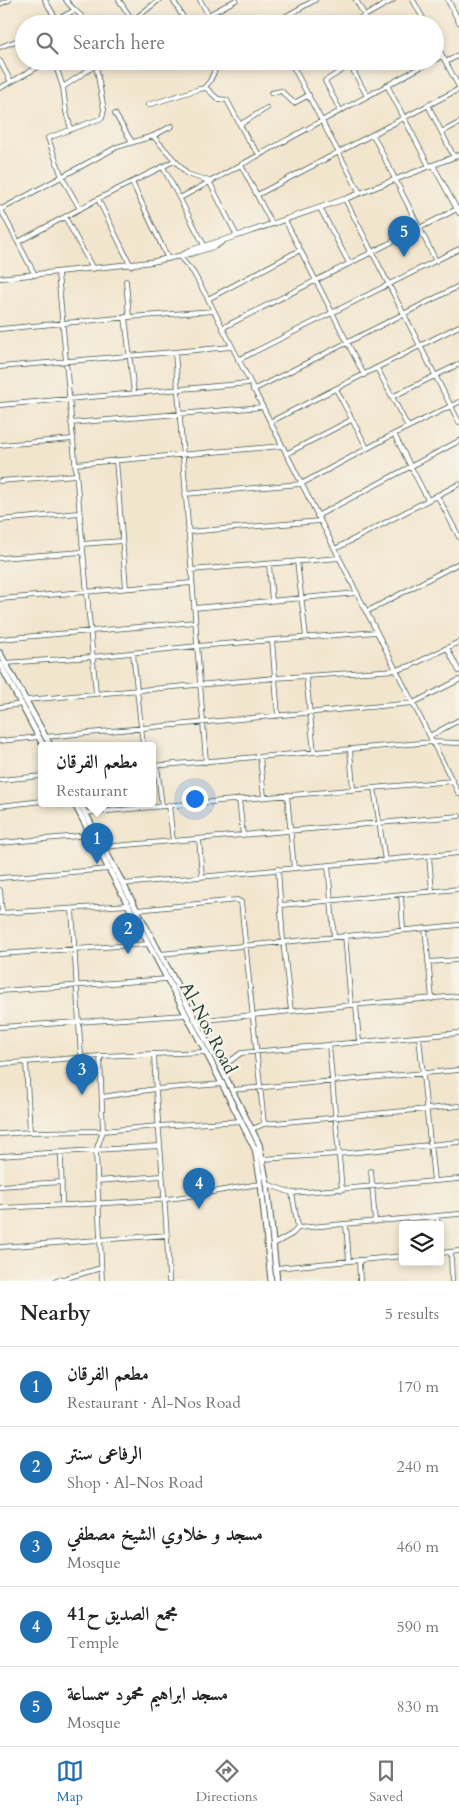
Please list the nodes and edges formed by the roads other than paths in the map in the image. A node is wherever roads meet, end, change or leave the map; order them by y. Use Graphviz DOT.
graph roads {
  1 [pos="9,0"];
  2 [pos="66,0"];
  3 [pos="119,0"];
  4 [pos="159,0"];
  5 [pos="173,0"];
  6 [pos="200,0"];
  7 [pos="236,0"];
  8 [pos="315,0"];
  9 [pos="356,0"];
  10 [pos="413,0"];
  11 [pos="448,0"];
  12 [pos="48,1"];
  13 [pos="391,1"];
  14 [pos="0,4"];
  15 [pos="72,11"];
  16 [pos="54,15"];
  17 [pos="64,15"];
  18 [pos="82,15"];
  19 [pos="129,15"];
  20 [pos="142,15"];
  21 [pos="182,15"];
  22 [pos="208,15"];
  23 [pos="211,15"];
  24 [pos="288,15"];
  25 [pos="364,15"];
  26 [pos="367,15"];
  27 [pos="421,15"];
  28 [pos="459,20"];
  29 [pos="15,41"];
  30 [pos="0,47"];
  31 [pos="459,55"];
  32 [pos="444,59"];
  33 [pos="0,62"];
  34 [pos="446,62"];
  35 [pos="33,70"];
  36 [pos="57,70"];
  37 [pos="87,70"];
  38 [pos="98,70"];
  39 [pos="215,70"];
  40 [pos="295,70"];
  41 [pos="340,70"];
  42 [pos="353,70"];
  43 [pos="415,70"];
  44 [pos="11,82"];
  45 [pos="387,85"];
  46 [pos="63,87"];
  47 [pos="0,88"];
  48 [pos="204,88"];
  49 [pos="459,88"];
  50 [pos="271,93"];
  51 [pos="309,95"];
  52 [pos="367,96"];
  53 [pos="148,105"];
  54 [pos="428,105"];
  55 [pos="267,108"];
  56 [pos="340,110"];
  57 [pos="115,114"];
  58 [pos="405,118"];
  59 [pos="322,120"];
  60 [pos="459,123"];
  61 [pos="241,124"];
  62 [pos="172,126"];
  63 [pos="71,129"];
  64 [pos="442,132"];
  65 [pos="373,135"];
  66 [pos="153,136"];
  67 [pos="132,142"];
  68 [pos="339,152"];
  69 [pos="260,154"];
  70 [pos="457,156"];
  71 [pos="174,161"];
  72 [pos="241,165"];
  73 [pos="431,166"];
  74 [pos="163,167"];
  75 [pos="62,177"];
  76 [pos="396,180"];
  77 [pos="209,181"];
  78 [pos="132,182"];
  79 [pos="360,193"];
  80 [pos="257,195"];
  81 [pos="180,198"];
  82 [pos="98,199"];
  83 [pos="345,199"];
  84 [pos="320,208"];
  85 [pos="0,209"];
  86 [pos="80,209"];
  87 [pos="458,210"];
  88 [pos="65,217"];
  89 [pos="285,220"];
  90 [pos="272,224"];
  91 [pos="419,228"];
  92 [pos="238,236"];
  93 [pos="224,240"];
  94 [pos="18,242"];
  95 [pos="204,246"];
  96 [pos="459,249"];
  97 [pos="300,250"];
  98 [pos="372,251"];
  99 [pos="180,255"];
  100 [pos="168,259"];
  101 [pos="436,261"];
  102 [pos="349,264"];
  103 [pos="131,266"];
  104 [pos="94,269"];
  105 [pos="58,272"];
  106 [pos="35,275"];
  107 [pos="0,278"];
  108 [pos="126,281"];
  109 [pos="316,281"];
  110 [pos="389,284"];
  111 [pos="459,286"];
  112 [pos="208,299"];
  113 [pos="214,311"];
  114 [pos="331,312"];
  115 [pos="404,314"];
  116 [pos="127,317"];
  117 [pos="63,323"];
  118 [pos="459,326"];
  119 [pos="222,328"];
  120 [pos="0,329"];
  121 [pos="348,343"];
  122 [pos="420,345"];
  123 [pos="231,347"];
  124 [pos="175,352"];
  125 [pos="129,355"];
  126 [pos="238,360"];
  127 [pos="66,361"];
  128 [pos="459,364"];
  129 [pos="0,367"];
  130 [pos="377,368"];
  131 [pos="364,375"];
  132 [pos="436,376"];
  133 [pos="250,383"];
  134 [pos="336,389"];
  135 [pos="177,390"];
  136 [pos="254,390"];
  137 [pos="134,394"];
  138 [pos="392,397"];
  139 [pos="69,399"];
  140 [pos="459,402"];
  141 [pos="0,405"];
  142 [pos="451,406"];
  143 [pos="262,407"];
  144 [pos="178,414"];
  145 [pos="351,420"];
  146 [pos="270,422"];
  147 [pos="459,422"];
  148 [pos="71,423"];
  149 [pos="408,427"];
  150 [pos="394,434"];
  151 [pos="73,438"];
  152 [pos="459,441"];
  153 [pos="0,445"];
  154 [pos="282,446"];
  155 [pos="367,448"];
  156 [pos="286,454"];
  157 [pos="182,455"];
  158 [pos="116,460"];
  159 [pos="75,464"];
  160 [pos="411,467"];
  161 [pos="76,476"];
  162 [pos="0,481"];
  163 [pos="301,484"];
  164 [pos="459,484"];
  165 [pos="185,494"];
  166 [pos="437,495"];
  167 [pos="428,500"];
  168 [pos="79,513"];
  169 [pos="317,516"];
  170 [pos="0,520"];
  171 [pos="320,521"];
  172 [pos="188,532"];
  173 [pos="459,537"];
  174 [pos="122,541"];
  175 [pos="82,544"];
  176 [pos="335,549"];
  177 [pos="82,552"];
  178 [pos="0,558"];
  179 [pos="339,558"];
  180 [pos="297,561"];
  181 [pos="459,563"];
  182 [pos="269,564"];
  183 [pos="191,570"];
  184 [pos="192,584"];
  185 [pos="126,588"];
  186 [pos="86,592"];
  187 [pos="357,593"];
  188 [pos="0,599"];
  189 [pos="301,599"];
  190 [pos="272,601"];
  191 [pos="194,608"];
  192 [pos="366,612"];
  193 [pos="195,622"];
  194 [pos="91,630"];
  195 [pos="376,632"];
  196 [pos="306,637"];
  197 [pos="0,639"];
  198 [pos="272,640"];
  199 [pos="459,642"];
  200 [pos="197,646"];
  201 [pos="447,648"];
  202 [pos="0,653"];
  203 [pos="133,653"];
  204 [pos="92,657"];
  205 [pos="3,663"];
  206 [pos="2,670"];
  207 [pos="396,670"];
  208 [pos="459,671"];
  209 [pos="306,676"];
  210 [pos="275,678"];
  211 [pos="459,680"];
  212 [pos="200,684"];
  213 [pos="136,690"];
  214 [pos="96,693"];
  215 [pos="24,702"];
  216 [pos="413,703"];
  217 [pos="0,707"];
  218 [pos="310,714"];
  219 [pos="278,716"];
  220 [pos="459,720"];
  221 [pos="204,724"];
  222 [pos="140,728"];
  223 [pos="430,736"];
  224 [pos="39,737"];
  225 [pos="45,737"];
  226 [pos="0,741"];
  227 [pos="42,742"];
  228 [pos="48,742"];
  229 [pos="142,742"];
  230 [pos="433,742"];
  231 [pos="459,744"];
  232 [pos="350,749"];
  233 [pos="314,752"];
  234 [pos="260,757"];
  235 [pos="206,762"];
  236 [pos="156,766"];
  237 [pos="38,776"];
  238 [pos="156,776"];
  239 [pos="0,780"];
  240 [pos="453,781"];
  241 [pos="374,788"];
  242 [pos="353,790"];
  243 [pos="459,794"];
  244 [pos="287,795"];
  245 [pos="264,797"];
  246 [pos="240,799"];
  247 [pos="38,801"];
  248 [pos="169,805"];
  249 [pos="0,806"];
  250 [pos="162,806"];
  251 [pos="76,807"];
  252 [pos="82,807"];
  253 [pos="151,807"];
  254 [pos="156,807"];
  255 [pos="85,813"];
  256 [pos="459,816"];
  257 [pos="380,823"];
  258 [pos="290,831"];
  259 [pos="90,834"];
  260 [pos="243,835"];
  261 [pos="199,839"];
  262 [pos="173,841"];
  263 [pos="0,843"];
  264 [pos="103,847"];
  265 [pos="459,853"];
  266 [pos="429,856"];
  267 [pos="384,861"];
  268 [pos="328,865"];
  269 [pos="294,868"];
  270 [pos="109,869"];
  271 [pos="278,869"];
  272 [pos="202,876"];
  273 [pos="0,878"];
  274 [pos="123,884"];
  275 [pos="459,889"];
  276 [pos="0,890"];
  277 [pos="432,891"];
  278 [pos="401,894"];
  279 [pos="331,901"];
  280 [pos="129,905"];
  281 [pos="281,905"];
  282 [pos="72,909"];
  283 [pos="137,910"];
  284 [pos="1,913"];
  285 [pos="459,925"];
  286 [pos="425,928"];
  287 [pos="404,930"];
  288 [pos="345,935"];
  289 [pos="334,936"];
  290 [pos="284,941"];
  291 [pos="149,944"];
  292 [pos="245,946"];
  293 [pos="75,949"];
  294 [pos="0,954"];
  295 [pos="157,955"];
  296 [pos="459,960"];
  297 [pos="428,962"];
  298 [pos="167,979"];
  299 [pos="78,986"];
  300 [pos="0,991"];
  301 [pos="459,996"];
  302 [pos="432,999"];
  303 [pos="353,1005"];
  304 [pos="291,1011"];
  305 [pos="186,1014"];
  306 [pos="252,1014"];
  307 [pos="195,1021"];
  308 [pos="80,1022"];
  309 [pos="0,1027"];
  310 [pos="459,1033"];
  311 [pos="419,1036"];
  312 [pos="359,1042"];
  313 [pos="329,1045"];
  314 [pos="256,1051"];
  315 [pos="206,1052"];
  316 [pos="154,1054"];
  317 [pos="100,1056"];
  318 [pos="81,1057"];
  319 [pos="26,1063"];
  320 [pos="0,1064"];
  321 [pos="221,1068"];
  322 [pos="459,1070"];
  323 [pos="422,1073"];
  324 [pos="332,1082"];
  325 [pos="223,1084"];
  326 [pos="259,1088"];
  327 [pos="155,1089"];
  328 [pos="232,1090"];
  329 [pos="102,1097"];
  330 [pos="459,1106"];
  331 [pos="426,1109"];
  332 [pos="334,1117"];
  333 [pos="242,1121"];
  334 [pos="264,1124"];
  335 [pos="158,1126"];
  336 [pos="252,1130"];
  337 [pos="103,1131"];
  338 [pos="30,1132"];
  339 [pos="0,1134"];
  340 [pos="459,1142"];
  341 [pos="430,1145"];
  342 [pos="159,1146"];
  343 [pos="96,1151"];
  344 [pos="61,1153"];
  345 [pos="338,1154"];
  346 [pos="0,1156"];
  347 [pos="263,1159"];
  348 [pos="371,1172"];
  349 [pos="161,1176"];
  350 [pos="459,1179"];
  351 [pos="97,1181"];
  352 [pos="434,1181"];
  353 [pos="62,1182"];
  354 [pos="264,1184"];
  355 [pos="0,1186"];
  356 [pos="372,1187"];
  357 [pos="342,1190"];
  358 [pos="292,1194"];
  359 [pos="164,1199"];
  360 [pos="98,1203"];
  361 [pos="62,1205"];
  362 [pos="0,1208"];
  363 [pos="459,1214"];
  364 [pos="437,1216"];
  365 [pos="438,1221"];
  366 [pos="375,1222"];
  367 [pos="346,1226"];
  368 [pos="298,1228"];
  369 [pos="168,1235"];
  370 [pos="100,1240"];
  371 [pos="274,1244"];
  372 [pos="0,1247"];
  373 [pos="451,1252"];
  374 [pos="459,1252"];
  375 [pos="444,1253"];
  376 [pos="399,1256"];
  377 [pos="359,1260"];
  378 [pos="349,1261"];
  379 [pos="102,1268"];
  380 [pos="276,1268"];
  381 [pos="56,1281"];
  382 [pos="102,1281"];
  383 [pos="169,1281"];
  384 [pos="271,1281"];
  385 [pos="277,1281"];
  386 [pos="360,1281"];
  387 [pos="452,1281"];
  1 -- 14 [label="street"];
  2 -- 15 [label="street"];
  3 -- 19 [label="street"];
  4 -- 20 [label="street"];
  5 -- 21 [label="street"];
  6 -- 22 [label="street"];
  7 -- 23 [label="street"];
  8 -- 24 [label="street"];
  9 -- 25 [label="street"];
  10 -- 27 [label="street"];
  11 -- 28 [label="street"];
  12 -- 16 [label="street"];
  13 -- 26 [label="street"];
  15 -- 17 [label="street"];
  15 -- 18 [label="street"];
  29 -- 30 [label="street"];
  31 -- 34 [label="street"];
  32 -- 34 [label="street"];
  33 -- 44 [label="street"];
  34 -- 49 [label="street"];
  35 -- 44 [label="street"];
  36 -- 46 [label="street"];
  37 -- 46 [label="street"];
  38 -- 63 [label="street"];
  39 -- 48 [label="street"];
  40 -- 51 [label="street"];
  41 -- 56 [label="street"];
  42 -- 52 [label="street"];
  43 -- 45 [label="street"];
  44 -- 47 [label="street"];
  45 -- 52 [label="street"];
  45 -- 58 [label="street"];
  46 -- 63 [label="street"];
  48 -- 53 [label="street"];
  48 -- 61 [label="street"];
  49 -- 54 [label="street"];
  50 -- 51 [label="street"];
  51 -- 59 [label="street"];
  52 -- 56 [label="street"];
  54 -- 58 [label="street"];
  54 -- 64 [label="street"];
  55 -- 61 [label="street"];
  56 -- 59 [label="street"];
  57 -- 67 [label="street"];
  58 -- 65 [label="street"];
  58 -- 73 [label="street"];
  59 -- 68 [label="street"];
  59 -- 69 [label="street"];
  60 -- 64 [label="street"];
  61 -- 69 [label="street"];
  62 -- 66 [label="street"];
  63 -- 75 [label="street"];
  64 -- 70 [label="street"];
  65 -- 68 [label="street"];
  65 -- 76 [label="street"];
  66 -- 67 [label="street"];
  66 -- 71 [label="street"];
  67 -- 75 [label="street"];
  68 -- 79 [label="street"];
  68 -- 80 [label="street"];
  69 -- 72 [label="street"];
  70 -- 73 [label="street"];
  71 -- 74 [label="street"];
  71 -- 77 [label="street"];
  72 -- 77 [label="street"];
  72 -- 80 [label="street"];
  73 -- 76 [label="street"];
  73 -- 87 [label="street"];
  74 -- 78 [label="street"];
  74 -- 81 [label="street"];
  75 -- 85 [label="street"];
  75 -- 86 [label="street"];
  76 -- 79 [label="street"];
  76 -- 91 [label="street"];
  77 -- 81 [label="street"];
  77 -- 92 [label="street"];
  78 -- 82 [label="street"];
  78 -- 100 [label="street"];
  79 -- 83 [label="street"];
  80 -- 90 [label="street"];
  81 -- 95 [label="street"];
  82 -- 86 [label="street"];
  82 -- 103 [label="street"];
  83 -- 84 [label="street"];
  83 -- 98 [label="street"];
  84 -- 89 [label="street"];
  84 -- 102 [label="street"];
  85 -- 94 [label="street"];
  86 -- 88 [label="street"];
  87 -- 91 [label="street"];
  88 -- 94 [label="street"];
  88 -- 104 [label="street"];
  89 -- 90 [label="street"];
  89 -- 97 [label="street"];
  90 -- 92 [label="street"];
  91 -- 98 [label="street"];
  91 -- 101 [label="street"];
  92 -- 93 [label="street"];
  93 -- 95 [label="street"];
  93 -- 99 [label="street"];
  94 -- 106 [label="street"];
  95 -- 99 [label="street"];
  96 -- 101 [label="street"];
  97 -- 109 [label="street"];
  97 -- 112 [label="street"];
  98 -- 102 [label="street"];
  98 -- 110 [label="street"];
  99 -- 100 [label="street"];
  99 -- 112 [label="street"];
  100 -- 103 [label="street"];
  101 -- 110 [label="street"];
  102 -- 109 [label="street"];
  103 -- 104 [label="street"];
  104 -- 105 [label="street"];
  105 -- 106 [label="street"];
  105 -- 117 [label="street"];
  106 -- 107 [label="street"];
  108 -- 116 [label="street"];
  109 -- 114 [label="street"];
  109 -- 119 [label="street"];
  110 -- 114 [label="street"];
  110 -- 115 [label="street"];
  111 -- 115 [label="street"];
  112 -- 113 [label="street"];
  113 -- 116 [label="street"];
  113 -- 119 [label="street"];
  114 -- 121 [label="street"];
  114 -- 126 [label="street"];
  115 -- 121 [label="street"];
  115 -- 122 [label="street"];
  116 -- 117 [label="street"];
  116 -- 125 [label="street"];
  117 -- 120 [label="street"];
  117 -- 127 [label="street"];
  118 -- 122 [label="street"];
  119 -- 123 [label="street"];
  121 -- 131 [label="street"];
  121 -- 136 [label="street"];
  122 -- 130 [label="street"];
  122 -- 132 [label="street"];
  123 -- 124 [label="street"];
  123 -- 126 [label="street"];
  124 -- 125 [label="street"];
  124 -- 135 [label="street"];
  125 -- 127 [label="street"];
  125 -- 137 [label="street"];
  126 -- 133 [label="street"];
  127 -- 129 [label="street"];
  127 -- 139 [label="street"];
  128 -- 132 [label="street"];
  130 -- 131 [label="street"];
  130 -- 138 [label="street"];
  131 -- 134 [label="street"];
  132 -- 138 [label="street"];
  132 -- 142 [label="street"];
  133 -- 135 [label="street"];
  133 -- 136 [label="street"];
  134 -- 145 [label="street"];
  134 -- 146 [label="street"];
  135 -- 137 [label="street"];
  135 -- 144 [label="street"];
  136 -- 143 [label="street"];
  137 -- 139 [label="street"];
  138 -- 149 [label="street"];
  139 -- 141 [label="street"];
  139 -- 148 [label="street"];
  140 -- 142 [label="street"];
  142 -- 147 [label="street"];
  142 -- 149 [label="street"];
  143 -- 144 [label="street"];
  143 -- 146 [label="street"];
  144 -- 148 [label="street"];
  144 -- 157 [label="street"];
  145 -- 155 [label="street"];
  145 -- 156 [label="street"];
  146 -- 154 [label="street"];
  148 -- 151 [label="street"];
  149 -- 150 [label="street"];
  150 -- 155 [label="street"];
  150 -- 160 [label="street"];
  151 -- 153 [label="street"];
  151 -- 159 [label="street"];
  152 -- 160 [label="street"];
  154 -- 156 [label="street"];
  154 -- 157 [label="street"];
  155 -- 163 [label="street"];
  156 -- 163 [label="street"];
  157 -- 158 [label="street"];
  157 -- 165 [label="street"];
  158 -- 159 [label="street"];
  158 -- 174 [label="street"];
  159 -- 161 [label="street"];
  160 -- 167 [label="street"];
  160 -- 169 [label="street"];
  161 -- 162 [label="street"];
  161 -- 168 [label="street"];
  163 -- 165 [label="street"];
  163 -- 169 [label="street"];
  164 -- 166 [label="street"];
  165 -- 172 [label="street"];
  166 -- 167 [label="street"];
  166 -- 173 [label="street"];
  167 -- 176 [label="street"];
  168 -- 170 [label="street"];
  168 -- 175 [label="street"];
  169 -- 171 [label="street"];
  171 -- 172 [label="street"];
  171 -- 176 [label="street"];
  172 -- 183 [label="street"];
  174 -- 175 [label="street"];
  174 -- 185 [label="street"];
  175 -- 177 [label="street"];
  176 -- 179 [label="street"];
  177 -- 178 [label="street"];
  177 -- 186 [label="street"];
  179 -- 180 [label="street"];
  179 -- 187 [label="street"];
  180 -- 182 [label="street"];
  180 -- 189 [label="street"];
  181 -- 192 [label="street"];
  182 -- 183 [label="street"];
  182 -- 190 [label="street"];
  183 -- 184 [label="street"];
  184 -- 185 [label="street"];
  184 -- 191 [label="street"];
  185 -- 186 [label="street"];
  186 -- 188 [label="street"];
  186 -- 194 [label="street"];
  187 -- 189 [label="street"];
  187 -- 192 [label="street"];
  189 -- 190 [label="street"];
  189 -- 196 [label="street"];
  190 -- 191 [label="street"];
  191 -- 193 [label="street"];
  192 -- 195 [label="street"];
  193 -- 194 [label="street"];
  193 -- 200 [label="street"];
  194 -- 197 [label="street"];
  194 -- 204 [label="street"];
  195 -- 196 [label="street"];
  195 -- 207 [label="street"];
  196 -- 198 [label="street"];
  198 -- 200 [label="street"];
  198 -- 210 [label="street"];
  199 -- 201 [label="street"];
  200 -- 203 [label="street"];
  200 -- 212 [label="street"];
  201 -- 207 [label="street"];
  201 -- 208 [label="street"];
  202 -- 205 [label="main road"];
  203 -- 204 [label="street"];
  203 -- 213 [label="street"];
  204 -- 205 [label="street"];
  204 -- 214 [label="street"];
  205 -- 206 [label="main road"];
  205 -- 215 [label="main road"];
  206 -- 215 [label="main road"];
  207 -- 209 [label="street"];
  207 -- 216 [label="street"];
  209 -- 210 [label="street"];
  209 -- 218 [label="street"];
  210 -- 212 [label="street"];
  210 -- 219 [label="street"];
  211 -- 216 [label="street"];
  212 -- 213 [label="street"];
  212 -- 221 [label="street"];
  213 -- 214 [label="street"];
  213 -- 222 [label="street"];
  214 -- 215 [label="street"];
  215 -- 217 [label="street"];
  215 -- 224 [label="main road"];
  215 -- 225 [label="main road"];
  216 -- 218 [label="street"];
  216 -- 223 [label="street"];
  218 -- 219 [label="street"];
  218 -- 233 [label="street"];
  219 -- 221 [label="street"];
  220 -- 223 [label="street"];
  221 -- 222 [label="street"];
  221 -- 235 [label="street"];
  222 -- 225 [label="street"];
  222 -- 229 [label="street"];
  223 -- 230 [label="street"];
  224 -- 226 [label="street"];
  224 -- 227 [label="main road"];
  225 -- 228 [label="main road"];
  230 -- 231 [label="street"];
  230 -- 232 [label="street"];
  230 -- 240 [label="street"];
  232 -- 233 [label="street"];
  232 -- 242 [label="street"];
  233 -- 234 [label="street"];
  234 -- 235 [label="street"];
  234 -- 245 [label="street"];
  235 -- 236 [label="street"];
  237 -- 239 [label="street"];
  238 -- 250 [label="street"];
  240 -- 241 [label="street"];
  240 -- 243 [label="street"];
  241 -- 242 [label="street"];
  241 -- 257 [label="street"];
  242 -- 244 [label="street"];
  244 -- 245 [label="street"];
  244 -- 258 [label="street"];
  245 -- 246 [label="street"];
  246 -- 248 [label="street"];
  246 -- 260 [label="street"];
  247 -- 249 [label="street"];
  248 -- 250 [label="street"];
  248 -- 262 [label="street"];
  250 -- 254 [label="street"];
  251 -- 259 [label="main road, Al-Nos Road"];
  252 -- 255 [label="main road, Al-Nos Road"];
  253 -- 255 [label="street"];
  255 -- 264 [label="main road, Al-Nos Road"];
  256 -- 257 [label="street"];
  257 -- 258 [label="street"];
  257 -- 267 [label="street"];
  258 -- 260 [label="street"];
  258 -- 269 [label="street"];
  259 -- 263 [label="street"];
  259 -- 270 [label="main road, Al-Nos Road"];
  260 -- 261 [label="street"];
  261 -- 262 [label="street"];
  261 -- 272 [label="street"];
  262 -- 264 [label="street"];
  264 -- 274 [label="main road, Al-Nos Road"];
  265 -- 266 [label="street"];
  266 -- 267 [label="street"];
  266 -- 277 [label="street"];
  267 -- 268 [label="street"];
  268 -- 269 [label="street"];
  268 -- 279 [label="street"];
  269 -- 271 [label="street"];
  270 -- 273 [label="street"];
  270 -- 280 [label="main road, Al-Nos Road"];
  271 -- 272 [label="street"];
  271 -- 281 [label="street"];
  272 -- 274 [label="street"];
  274 -- 283 [label="main road, Al-Nos Road"];
  275 -- 277 [label="street"];
  276 -- 284 [label="street"];
  277 -- 278 [label="street"];
  278 -- 279 [label="street"];
  278 -- 287 [label="street"];
  279 -- 281 [label="street"];
  279 -- 289 [label="street"];
  280 -- 282 [label="street"];
  280 -- 291 [label="main road, Al-Nos Road"];
  281 -- 290 [label="street"];
  282 -- 284 [label="street"];
  282 -- 293 [label="street"];
  283 -- 292 [label="street"];
  283 -- 295 [label="main road, Al-Nos Road"];
  285 -- 286 [label="street"];
  286 -- 287 [label="street"];
  286 -- 297 [label="street"];
  287 -- 288 [label="street"];
  288 -- 289 [label="street"];
  288 -- 303 [label="street"];
  289 -- 290 [label="street"];
  290 -- 292 [label="street"];
  290 -- 304 [label="street"];
  291 -- 293 [label="street"];
  291 -- 295 [label="main road, Al-Nos Road"];
  292 -- 295 [label="street"];
  292 -- 306 [label="street"];
  293 -- 294 [label="street"];
  293 -- 299 [label="street"];
  295 -- 298 [label="main road, Al-Nos Road"];
  295 -- 307 [label="main road, Al-Nos Road"];
  296 -- 297 [label="street"];
  297 -- 302 [label="street"];
  298 -- 299 [label="street"];
  298 -- 305 [label="main road, Al-Nos Road"];
  299 -- 300 [label="street"];
  299 -- 308 [label="street"];
  301 -- 302 [label="street"];
  302 -- 303 [label="street"];
  303 -- 304 [label="street"];
  303 -- 312 [label="street"];
  304 -- 306 [label="street"];
  305 -- 308 [label="street"];
  305 -- 315 [label="main road, Al-Nos Road"];
  306 -- 307 [label="street"];
  306 -- 314 [label="street"];
  307 -- 321 [label="main road, Al-Nos Road"];
  308 -- 309 [label="street"];
  308 -- 318 [label="street"];
  310 -- 311 [label="street"];
  311 -- 312 [label="street"];
  311 -- 323 [label="street"];
  312 -- 313 [label="street"];
  313 -- 314 [label="street"];
  313 -- 324 [label="street"];
  314 -- 321 [label="street"];
  314 -- 326 [label="street"];
  315 -- 316 [label="street"];
  315 -- 325 [label="main road, Al-Nos Road"];
  316 -- 317 [label="street"];
  316 -- 327 [label="street"];
  317 -- 318 [label="street"];
  317 -- 329 [label="street"];
  318 -- 319 [label="street"];
  319 -- 320 [label="street"];
  319 -- 338 [label="street"];
  321 -- 328 [label="main road, Al-Nos Road"];
  322 -- 323 [label="street"];
  323 -- 324 [label="street"];
  323 -- 331 [label="street"];
  324 -- 326 [label="street"];
  324 -- 332 [label="street"];
  325 -- 327 [label="street"];
  325 -- 333 [label="main road, Al-Nos Road"];
  326 -- 328 [label="street"];
  326 -- 334 [label="street"];
  327 -- 329 [label="street"];
  327 -- 335 [label="street"];
  328 -- 336 [label="main road, Al-Nos Road"];
  329 -- 337 [label="street"];
  330 -- 331 [label="street"];
  331 -- 332 [label="street"];
  331 -- 341 [label="street"];
  332 -- 334 [label="street"];
  332 -- 345 [label="street"];
  333 -- 335 [label="street"];
  333 -- 354 [label="main road, Al-Nos Road"];
  334 -- 336 [label="street"];
  335 -- 337 [label="street"];
  335 -- 342 [label="street"];
  336 -- 347 [label="main road, Al-Nos Road"];
  337 -- 338 [label="street"];
  337 -- 343 [label="street"];
  338 -- 339 [label="street"];
  340 -- 341 [label="street"];
  341 -- 345 [label="street"];
  341 -- 352 [label="street"];
  342 -- 343 [label="street"];
  342 -- 349 [label="street"];
  343 -- 344 [label="street"];
  343 -- 351 [label="street"];
  344 -- 346 [label="street"];
  344 -- 353 [label="street"];
  345 -- 347 [label="street"];
  345 -- 357 [label="street"];
  347 -- 354 [label="main road, Al-Nos Road"];
  348 -- 356 [label="street"];
  349 -- 351 [label="street"];
  349 -- 359 [label="street"];
  350 -- 352 [label="street"];
  351 -- 360 [label="street"];
  352 -- 356 [label="street"];
  353 -- 355 [label="street"];
  353 -- 361 [label="street"];
  354 -- 358 [label="street"];
  354 -- 359 [label="street"];
  354 -- 371 [label="main road, Al-Nos Road"];
  354 -- 384 [label="main road, Al-Nos Road"];
  356 -- 357 [label="street"];
  356 -- 366 [label="street"];
  357 -- 358 [label="street"];
  358 -- 368 [label="street"];
  359 -- 360 [label="street"];
  359 -- 369 [label="street"];
  360 -- 361 [label="street"];
  360 -- 370 [label="street"];
  361 -- 362 [label="street"];
  363 -- 364 [label="street"];
  364 -- 365 [label="street"];
  364 -- 366 [label="street"];
  366 -- 367 [label="street"];
  367 -- 368 [label="street"];
  367 -- 378 [label="street"];
  368 -- 371 [label="street"];
  369 -- 370 [label="street"];
  369 -- 383 [label="street"];
  370 -- 372 [label="street"];
  370 -- 379 [label="street"];
  371 -- 380 [label="main road, Al-Nos Road"];
  373 -- 374 [label="street"];
  373 -- 375 [label="street"];
  373 -- 387 [label="street"];
  376 -- 377 [label="street"];
  377 -- 378 [label="street"];
  377 -- 386 [label="street"];
  378 -- 380 [label="street"];
  379 -- 381 [label="street"];
  379 -- 382 [label="street"];
  380 -- 385 [label="main road, Al-Nos Road"];
}
